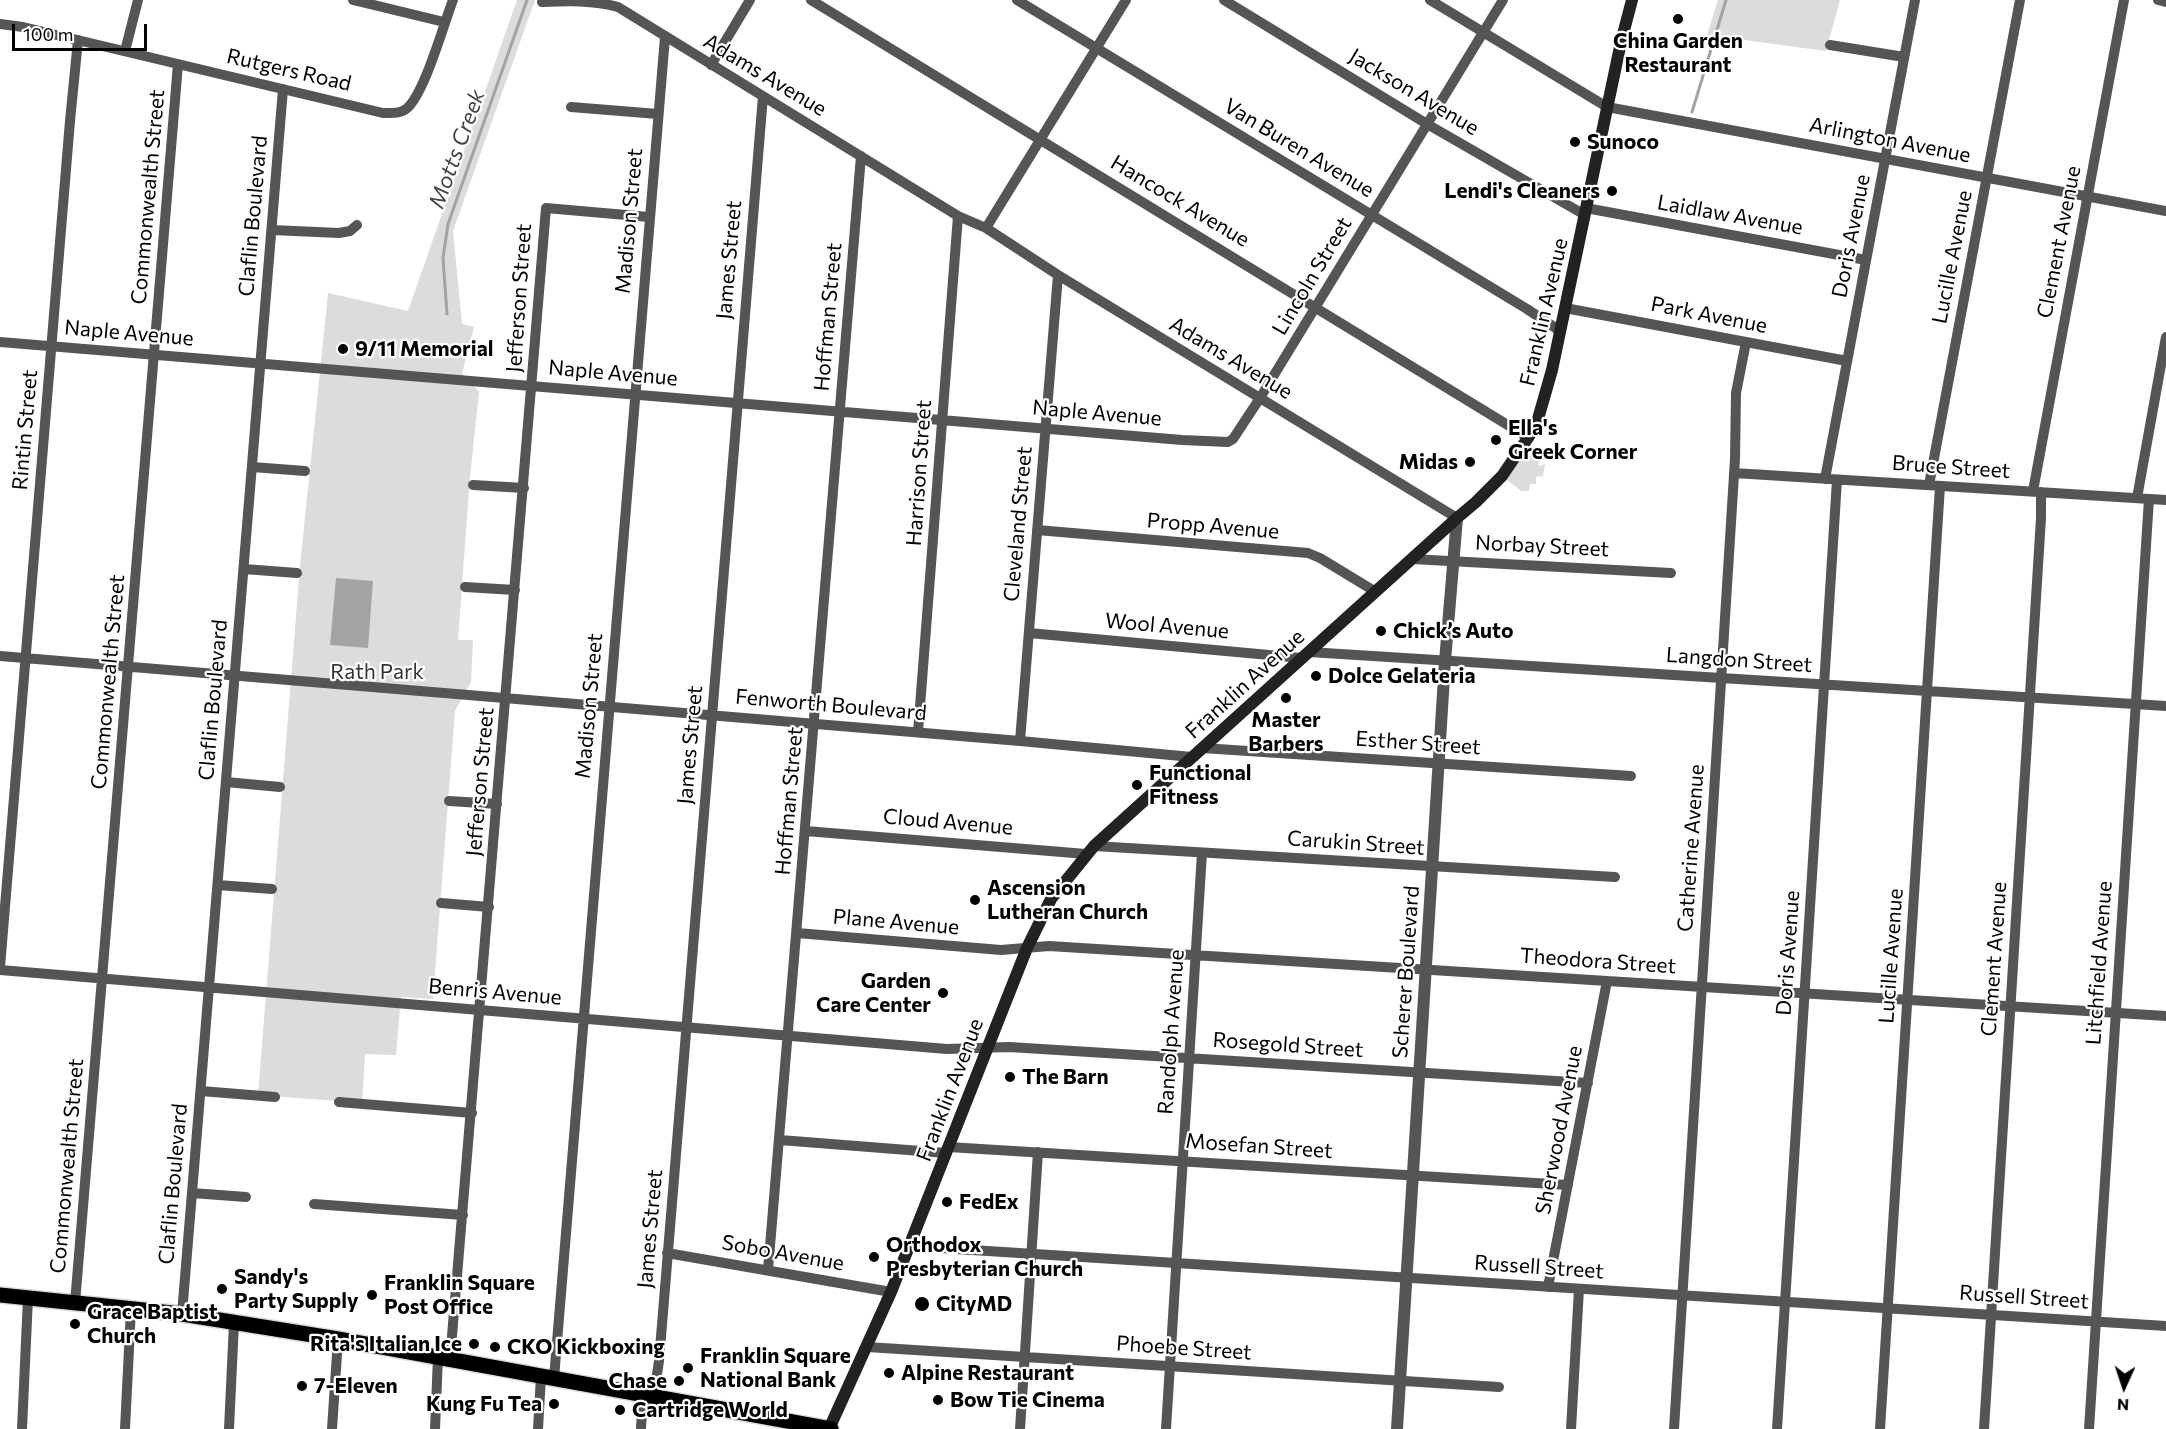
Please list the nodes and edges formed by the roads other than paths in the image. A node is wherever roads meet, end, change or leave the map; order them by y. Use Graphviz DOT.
graph roads {
  1 [pos="138,0"];
  2 [pos="353,0"];
  3 [pos="453,0"];
  4 [pos="750,0"];
  5 [pos="811,0"];
  6 [pos="1017,0"];
  7 [pos="1126,0"];
  8 [pos="1224,0"];
  9 [pos="1430,0"];
  10 [pos="1503,0"];
  11 [pos="1632,0"];
  12 [pos="1915,0"];
  13 [pos="2020,0"];
  14 [pos="2124,0"];
  15 [pos="2158,0"];
  16 [pos="542,2"];
  17 [pos="2166,2"];
  18 [pos="444,22"];
  19 [pos="0,24"];
  20 [pos="1483,32"];
  21 [pos="665,37"];
  22 [pos="78,40"];
  23 [pos="1830,45"];
  24 [pos="1097,48"];
  25 [pos="125,51"];
  26 [pos="1904,57"];
  27 [pos="178,64"];
  28 [pos="711,64"];
  29 [pos="283,89"];
  30 [pos="762,96"];
  31 [pos="571,107"];
  32 [pos="1607,107"];
  33 [pos="658,114"];
  34 [pos="1427,124"];
  35 [pos="1041,140"];
  36 [pos="861,156"];
  37 [pos="1885,158"];
  38 [pos="1986,177"];
  39 [pos="2088,196"];
  40 [pos="2166,211"];
  41 [pos="1586,212"];
  42 [pos="1372,215"];
  43 [pos="958,216"];
  44 [pos="649,217"];
  45 [pos="357,225"];
  46 [pos="986,228"];
  47 [pos="272,230"];
  48 [pos="1866,260"];
  49 [pos="1058,275"];
  50 [pos="1316,307"];
  51 [pos="1565,308"];
  52 [pos="1560,332"];
  53 [pos="2166,337"];
  54 [pos="0,342"];
  55 [pos="1746,342"];
  56 [pos="51,346"];
  57 [pos="154,354"];
  58 [pos="1847,361"];
  59 [pos="261,363"];
  60 [pos="532,385"];
  61 [pos="635,394"];
  62 [pos="1260,398"];
  63 [pos="737,403"];
  64 [pos="840,411"];
  65 [pos="943,419"];
  66 [pos="1045,428"];
  67 [pos="1529,438"];
  68 [pos="1223,442"];
  69 [pos="252,467"];
  70 [pos="306,471"];
  71 [pos="1734,473"];
  72 [pos="1825,479"];
  73 [pos="1837,480"];
  74 [pos="473,485"];
  75 [pos="1935,485"];
  76 [pos="524,488"];
  77 [pos="2037,492"];
  78 [pos="2143,499"];
  79 [pos="2166,500"];
  80 [pos="1457,518"];
  81 [pos="1037,530"];
  82 [pos="1412,559"];
  83 [pos="1452,561"];
  84 [pos="244,569"];
  85 [pos="297,573"];
  86 [pos="1671,573"];
  87 [pos="465,587"];
  88 [pos="515,590"];
  89 [pos="1376,592"];
  90 [pos="1029,633"];
  91 [pos="1305,655"];
  92 [pos="0,656"];
  93 [pos="26,658"];
  94 [pos="1445,661"];
  95 [pos="128,667"];
  96 [pos="235,676"];
  97 [pos="1721,678"];
  98 [pos="1824,685"];
  99 [pos="1927,691"];
  100 [pos="506,698"];
  101 [pos="2030,698"];
  102 [pos="2135,704"];
  103 [pos="609,706"];
  104 [pos="2166,706"];
  105 [pos="712,715"];
  106 [pos="814,724"];
  107 [pos="918,732"];
  108 [pos="1020,741"];
  109 [pos="1202,748"];
  110 [pos="1192,757"];
  111 [pos="1439,764"];
  112 [pos="1631,776"];
  113 [pos="226,782"];
  114 [pos="280,787"];
  115 [pos="449,801"];
  116 [pos="497,804"];
  117 [pos="806,831"];
  118 [pos="1090,850"];
  119 [pos="1202,853"];
  120 [pos="1432,867"];
  121 [pos="1615,878"];
  122 [pos="218,885"];
  123 [pos="272,889"];
  124 [pos="441,903"];
  125 [pos="489,907"];
  126 [pos="797,933"];
  127 [pos="1027,948"];
  128 [pos="1195,955"];
  129 [pos="0,969"];
  130 [pos="1426,970"];
  131 [pos="102,979"];
  132 [pos="1607,981"];
  133 [pos="1702,987"];
  134 [pos="209,988"];
  135 [pos="1805,993"];
  136 [pos="1908,1000"];
  137 [pos="2010,1006"];
  138 [pos="480,1010"];
  139 [pos="2115,1013"];
  140 [pos="2166,1016"];
  141 [pos="583,1019"];
  142 [pos="686,1027"];
  143 [pos="789,1036"];
  144 [pos="987,1048"];
  145 [pos="1189,1058"];
  146 [pos="1420,1072"];
  147 [pos="1588,1083"];
  148 [pos="201,1091"];
  149 [pos="275,1097"];
  150 [pos="339,1102"];
  151 [pos="472,1113"];
  152 [pos="780,1140"];
  153 [pos="947,1150"];
  154 [pos="1038,1152"];
  155 [pos="1182,1161"];
  156 [pos="1413,1175"];
  157 [pos="1568,1185"];
  158 [pos="192,1193"];
  159 [pos="246,1197"];
  160 [pos="314,1204"];
  161 [pos="463,1215"];
  162 [pos="909,1246"];
  163 [pos="668,1253"];
  164 [pos="1032,1254"];
  165 [pos="1176,1263"];
  166 [pos="768,1270"];
  167 [pos="1407,1278"];
  168 [pos="1548,1287"];
  169 [pos="1579,1289"];
  170 [pos="891,1292"];
  171 [pos="0,1295"];
  172 [pos="1683,1295"];
  173 [pos="28,1298"];
  174 [pos="1786,1302"];
  175 [pos="75,1303"];
  176 [pos="1888,1308"];
  177 [pos="131,1309"];
  178 [pos="182,1314"];
  179 [pos="1991,1315"];
  180 [pos="2096,1321"];
  181 [pos="234,1323"];
  182 [pos="2166,1326"];
  183 [pos="338,1339"];
  184 [pos="867,1347"];
  185 [pos="444,1358"];
  186 [pos="1025,1358"];
  187 [pos="1169,1366"];
  188 [pos="548,1377"];
  189 [pos="1400,1381"];
  190 [pos="1499,1387"];
  191 [pos="650,1395"];
  192 [pos="22,1429"];
  193 [pos="125,1429"];
  194 [pos="229,1429"];
  195 [pos="332,1429"];
  196 [pos="435,1429"];
  197 [pos="538,1429"];
  198 [pos="641,1429"];
  199 [pos="829,1429"];
  200 [pos="1020,1429"];
  201 [pos="1166,1429"];
  202 [pos="1397,1429"];
  203 [pos="1571,1429"];
  204 [pos="1674,1429"];
  205 [pos="1777,1429"];
  206 [pos="1880,1429"];
  207 [pos="1984,1429"];
  208 [pos="2089,1429"];
  1 -- 25 [label="street"];
  2 -- 18 [label="street"];
  3 -- 18 [label="street"];
  4 -- 28 [label="street"];
  5 -- 35 [label="street, Hancock Avenue"];
  6 -- 24 [label="street, Van Buren Avenue"];
  7 -- 24 [label="street"];
  8 -- 34 [label="street, Jackson Avenue"];
  9 -- 20 [label="street"];
  10 -- 20 [label="street, Lincoln Street"];
  11 -- 32 [label="main road, Franklin Avenue"];
  12 -- 26 [label="street, Doris Avenue"];
  13 -- 38 [label="street, Lucille Avenue"];
  14 -- 39 [label="street, Clement Avenue"];
  15 -- 17 [label="street"];
  16 -- 21 [label="street, Adams Avenue"];
  18 -- 29 [label="street, Rutgers Road"];
  19 -- 22 [label="street, Rutgers Road"];
  20 -- 32 [label="street"];
  20 -- 34 [label="street, Lincoln Street"];
  21 -- 28 [label="street, Adams Avenue"];
  21 -- 33 [label="street, Madison Street"];
  22 -- 25 [label="street, Rutgers Road"];
  22 -- 56 [label="street, Rintin Street"];
  23 -- 26 [label="street"];
  24 -- 35 [label="street"];
  24 -- 42 [label="street, Van Buren Avenue"];
  25 -- 27 [label="street, Rutgers Road"];
  26 -- 37 [label="street, Doris Avenue"];
  27 -- 29 [label="street, Rutgers Road"];
  27 -- 57 [label="street, Commonwealth Street"];
  28 -- 30 [label="street, Adams Avenue"];
  29 -- 47 [label="street, Claflin Boulevard"];
  30 -- 36 [label="street, Adams Avenue"];
  30 -- 63 [label="street, James Street"];
  31 -- 33 [label="street"];
  32 -- 37 [label="street, Arlington Avenue"];
  32 -- 41 [label="main road, Franklin Avenue"];
  33 -- 44 [label="street, Madison Street"];
  34 -- 41 [label="street, Jackson Avenue"];
  34 -- 42 [label="street, Lincoln Street"];
  35 -- 46 [label="street"];
  35 -- 50 [label="street, Hancock Avenue"];
  36 -- 43 [label="street, Adams Avenue"];
  36 -- 64 [label="street, Hoffman Street"];
  37 -- 38 [label="street, Arlington Avenue"];
  37 -- 48 [label="street, Doris Avenue"];
  38 -- 39 [label="street, Arlington Avenue"];
  38 -- 75 [label="street, Lucille Avenue"];
  39 -- 40 [label="street, Arlington Avenue"];
  39 -- 77 [label="street, Clement Avenue"];
  41 -- 48 [label="street, Laidlaw Avenue"];
  41 -- 51 [label="main road, Franklin Avenue"];
  42 -- 50 [label="street, Lincoln Street"];
  42 -- 52 [label="street, Van Buren Avenue"];
  43 -- 46 [label="street, Adams Avenue"];
  43 -- 65 [label="street, Harrison Street"];
  44 -- 60 [label="street, Jefferson Street"];
  44 -- 61 [label="street, Madison Street"];
  45 -- 47 [label="street"];
  46 -- 49 [label="street, Adams Avenue"];
  47 -- 59 [label="street, Claflin Boulevard"];
  48 -- 58 [label="street, Doris Avenue"];
  49 -- 62 [label="street, Adams Avenue"];
  49 -- 66 [label="street, Cleveland Street"];
  50 -- 62 [label="street, Lincoln Street"];
  50 -- 67 [label="street, Hancock Avenue"];
  51 -- 52 [label="main road, Franklin Avenue"];
  51 -- 55 [label="street, Park Avenue"];
  52 -- 67 [label="main road, Franklin Avenue"];
  53 -- 78 [label="street, Litchfield Avenue"];
  54 -- 56 [label="street, Naple Avenue"];
  55 -- 58 [label="street, Park Avenue"];
  55 -- 71 [label="street, Catherine Avenue"];
  56 -- 57 [label="street, Naple Avenue"];
  56 -- 93 [label="street, Rintin Street"];
  57 -- 59 [label="street, Naple Avenue"];
  57 -- 95 [label="street, Commonwealth Street"];
  58 -- 72 [label="street, Doris Avenue"];
  59 -- 60 [label="street, Naple Avenue"];
  59 -- 69 [label="street, Claflin Boulevard"];
  60 -- 61 [label="street, Naple Avenue"];
  60 -- 76 [label="street, Jefferson Street"];
  61 -- 63 [label="street, Naple Avenue"];
  61 -- 103 [label="street, Madison Street"];
  62 -- 68 [label="street, Lincoln Street"];
  62 -- 80 [label="street, Adams Avenue"];
  63 -- 64 [label="street, Naple Avenue"];
  63 -- 105 [label="street, James Street"];
  64 -- 65 [label="street, Naple Avenue"];
  64 -- 106 [label="street, Hoffman Street"];
  65 -- 66 [label="street, Naple Avenue"];
  65 -- 107 [label="street, Harrison Street"];
  66 -- 68 [label="street, Naple Avenue"];
  66 -- 81 [label="street, Cleveland Street"];
  67 -- 80 [label="main road, Franklin Avenue"];
  69 -- 70 [label="street"];
  69 -- 84 [label="street, Claflin Boulevard"];
  71 -- 72 [label="street, Bruce Street"];
  71 -- 97 [label="street, Catherine Avenue"];
  72 -- 73 [label="street, Bruce Street"];
  73 -- 75 [label="street, Bruce Street"];
  73 -- 98 [label="street, Doris Avenue"];
  74 -- 76 [label="street"];
  75 -- 77 [label="street, Bruce Street"];
  75 -- 99 [label="street, Lucille Avenue"];
  76 -- 88 [label="street, Jefferson Street"];
  77 -- 78 [label="street, Bruce Street"];
  77 -- 101 [label="street, Clement Avenue"];
  78 -- 79 [label="street, Bruce Street"];
  78 -- 102 [label="street, Litchfield Avenue"];
  80 -- 82 [label="main road, Franklin Avenue"];
  80 -- 83 [label="street, Scherer Boulevard"];
  81 -- 89 [label="street, Propp Avenue"];
  81 -- 90 [label="street, Cleveland Street"];
  82 -- 83 [label="street, Norbay Street"];
  82 -- 89 [label="main road, Franklin Avenue"];
  83 -- 86 [label="street, Norbay Street"];
  83 -- 94 [label="street, Scherer Boulevard"];
  84 -- 85 [label="street"];
  84 -- 96 [label="street, Claflin Boulevard"];
  87 -- 88 [label="street"];
  88 -- 100 [label="street, Jefferson Street"];
  89 -- 91 [label="main road, Franklin Avenue"];
  90 -- 91 [label="street, Wool Avenue"];
  90 -- 108 [label="street, Cleveland Street"];
  91 -- 94 [label="street, Langdon Street"];
  91 -- 109 [label="main road, Franklin Avenue"];
  92 -- 93 [label="street, Fenworth Boulevard"];
  93 -- 95 [label="street, Fenworth Boulevard"];
  93 -- 129 [label="street, Rintin Street"];
  94 -- 97 [label="street, Langdon Street"];
  94 -- 111 [label="street, Scherer Boulevard"];
  95 -- 96 [label="street, Fenworth Boulevard"];
  95 -- 131 [label="street, Commonwealth Street"];
  96 -- 100 [label="street, Fenworth Boulevard"];
  96 -- 113 [label="street, Claflin Boulevard"];
  97 -- 98 [label="street, Langdon Street"];
  97 -- 133 [label="street, Catherine Avenue"];
  98 -- 99 [label="street, Langdon Street"];
  98 -- 135 [label="street, Doris Avenue"];
  99 -- 101 [label="street, Langdon Street"];
  99 -- 136 [label="street, Lucille Avenue"];
  100 -- 103 [label="street, Fenworth Boulevard"];
  100 -- 116 [label="street, Jefferson Street"];
  101 -- 102 [label="street, Langdon Street"];
  101 -- 137 [label="street, Clement Avenue"];
  102 -- 104 [label="street, Langdon Street"];
  102 -- 139 [label="street, Litchfield Avenue"];
  103 -- 105 [label="street, Fenworth Boulevard"];
  103 -- 141 [label="street, Madison Street"];
  105 -- 106 [label="street, Fenworth Boulevard"];
  105 -- 142 [label="street, James Street"];
  106 -- 107 [label="street, Fenworth Boulevard"];
  106 -- 117 [label="street, Hoffman Street"];
  107 -- 108 [label="street, Fenworth Boulevard"];
  108 -- 110 [label="street, Fenworth Boulevard"];
  109 -- 110 [label="main road, Franklin Avenue"];
  109 -- 111 [label="street, Esther Street"];
  110 -- 118 [label="main road, Franklin Avenue"];
  111 -- 112 [label="street, Esther Street"];
  111 -- 120 [label="street, Scherer Boulevard"];
  113 -- 114 [label="street"];
  113 -- 122 [label="street, Claflin Boulevard"];
  115 -- 116 [label="street"];
  116 -- 125 [label="street, Jefferson Street"];
  117 -- 118 [label="street, Cloud Avenue"];
  117 -- 126 [label="street, Hoffman Street"];
  118 -- 119 [label="street, Carukin Street"];
  118 -- 127 [label="main road, Franklin Avenue"];
  119 -- 120 [label="street, Carukin Street"];
  119 -- 128 [label="street, Randolph Avenue"];
  120 -- 121 [label="street, Carukin Street"];
  120 -- 130 [label="street, Scherer Boulevard"];
  122 -- 123 [label="street"];
  122 -- 134 [label="street, Claflin Boulevard"];
  124 -- 125 [label="street"];
  125 -- 138 [label="street, Jefferson Street"];
  126 -- 127 [label="street, Plane Avenue"];
  126 -- 143 [label="street, Hoffman Street"];
  127 -- 128 [label="street, Theodora Street"];
  127 -- 144 [label="main road, Franklin Avenue"];
  128 -- 130 [label="street, Theodora Street"];
  128 -- 145 [label="street, Randolph Avenue"];
  129 -- 131 [label="street, Benris Avenue"];
  130 -- 132 [label="street, Theodora Street"];
  130 -- 146 [label="street, Scherer Boulevard"];
  131 -- 134 [label="street, Benris Avenue"];
  131 -- 175 [label="street, Commonwealth Street"];
  132 -- 133 [label="street, Theodora Street"];
  132 -- 147 [label="street, Sherwood Avenue"];
  133 -- 135 [label="street, Theodora Street"];
  133 -- 172 [label="street, Catherine Avenue"];
  134 -- 138 [label="street, Benris Avenue"];
  134 -- 148 [label="street, Claflin Boulevard"];
  135 -- 136 [label="street, Theodora Street"];
  135 -- 174 [label="street, Doris Avenue"];
  136 -- 137 [label="street, Theodora Street"];
  136 -- 176 [label="street, Lucille Avenue"];
  137 -- 139 [label="street, Theodora Street"];
  137 -- 179 [label="street, Clement Avenue"];
  138 -- 141 [label="street, Benris Avenue"];
  138 -- 151 [label="street, Jefferson Street"];
  139 -- 140 [label="street, Theodora Street"];
  139 -- 180 [label="street, Litchfield Avenue"];
  141 -- 142 [label="street, Benris Avenue"];
  141 -- 188 [label="street, Madison Street"];
  142 -- 143 [label="street, Benris Avenue"];
  142 -- 163 [label="street, James Street"];
  143 -- 144 [label="street, Benris Avenue"];
  143 -- 152 [label="street, Hoffman Street"];
  144 -- 145 [label="street, Rosegold Street"];
  144 -- 153 [label="main road, Franklin Avenue"];
  145 -- 146 [label="street, Rosegold Street"];
  145 -- 155 [label="street, Randolph Avenue"];
  146 -- 147 [label="street, Rosegold Street"];
  146 -- 156 [label="street, Scherer Boulevard"];
  147 -- 157 [label="street, Sherwood Avenue"];
  148 -- 149 [label="street"];
  148 -- 158 [label="street, Claflin Boulevard"];
  150 -- 151 [label="street"];
  151 -- 161 [label="street, Jefferson Street"];
  152 -- 153 [label="street, Mosefan Street"];
  152 -- 166 [label="street, Hoffman Street"];
  153 -- 154 [label="street, Mosefan Street"];
  153 -- 162 [label="main road, Franklin Avenue"];
  154 -- 155 [label="street, Mosefan Street"];
  154 -- 164 [label="street"];
  155 -- 156 [label="street, Mosefan Street"];
  155 -- 165 [label="street, Randolph Avenue"];
  156 -- 157 [label="street, Mosefan Street"];
  156 -- 167 [label="street, Scherer Boulevard"];
  157 -- 168 [label="street, Sherwood Avenue"];
  158 -- 159 [label="street"];
  158 -- 178 [label="street, Claflin Boulevard"];
  160 -- 161 [label="street"];
  161 -- 185 [label="street, Jefferson Street"];
  162 -- 164 [label="street, Russell Street"];
  162 -- 170 [label="main road, Franklin Avenue"];
  163 -- 166 [label="street, Sobo Avenue"];
  163 -- 191 [label="street, James Street"];
  164 -- 165 [label="street, Russell Street"];
  164 -- 186 [label="street"];
  165 -- 167 [label="street, Russell Street"];
  165 -- 187 [label="street, Randolph Avenue"];
  166 -- 170 [label="street, Sobo Avenue"];
  167 -- 168 [label="street, Russell Street"];
  167 -- 189 [label="street, Scherer Boulevard"];
  168 -- 169 [label="street, Russell Street"];
  169 -- 172 [label="street, Russell Street"];
  169 -- 203 [label="street"];
  170 -- 184 [label="main road, Franklin Avenue"];
  171 -- 173 [label="main road"];
  172 -- 174 [label="street, Russell Street"];
  172 -- 204 [label="street, Catherine Avenue"];
  173 -- 175 [label="main road"];
  173 -- 192 [label="street"];
  174 -- 176 [label="street, Russell Street"];
  174 -- 205 [label="street, Doris Avenue"];
  175 -- 177 [label="main road"];
  176 -- 179 [label="street, Russell Street"];
  176 -- 206 [label="street, Lucille Avenue"];
  177 -- 178 [label="main road"];
  177 -- 193 [label="street"];
  178 -- 181 [label="main road"];
  179 -- 180 [label="street, Russell Street"];
  179 -- 207 [label="street, Clement Avenue"];
  180 -- 182 [label="street, Russell Street"];
  180 -- 208 [label="street, Litchfield Avenue"];
  181 -- 183 [label="main road"];
  181 -- 194 [label="street"];
  183 -- 185 [label="main road"];
  183 -- 195 [label="street"];
  184 -- 186 [label="street, Phoebe Street"];
  184 -- 199 [label="main road, Franklin Avenue"];
  185 -- 188 [label="main road"];
  185 -- 196 [label="street, Jefferson Street"];
  186 -- 187 [label="street, Phoebe Street"];
  186 -- 200 [label="street"];
  187 -- 189 [label="street, Phoebe Street"];
  187 -- 201 [label="street, Randolph Avenue"];
  188 -- 191 [label="main road"];
  188 -- 197 [label="street, Madison Street"];
  189 -- 190 [label="street, Phoebe Street"];
  189 -- 202 [label="street, Scherer Boulevard"];
  191 -- 198 [label="street, James Street"];
  191 -- 199 [label="main road"];
}
